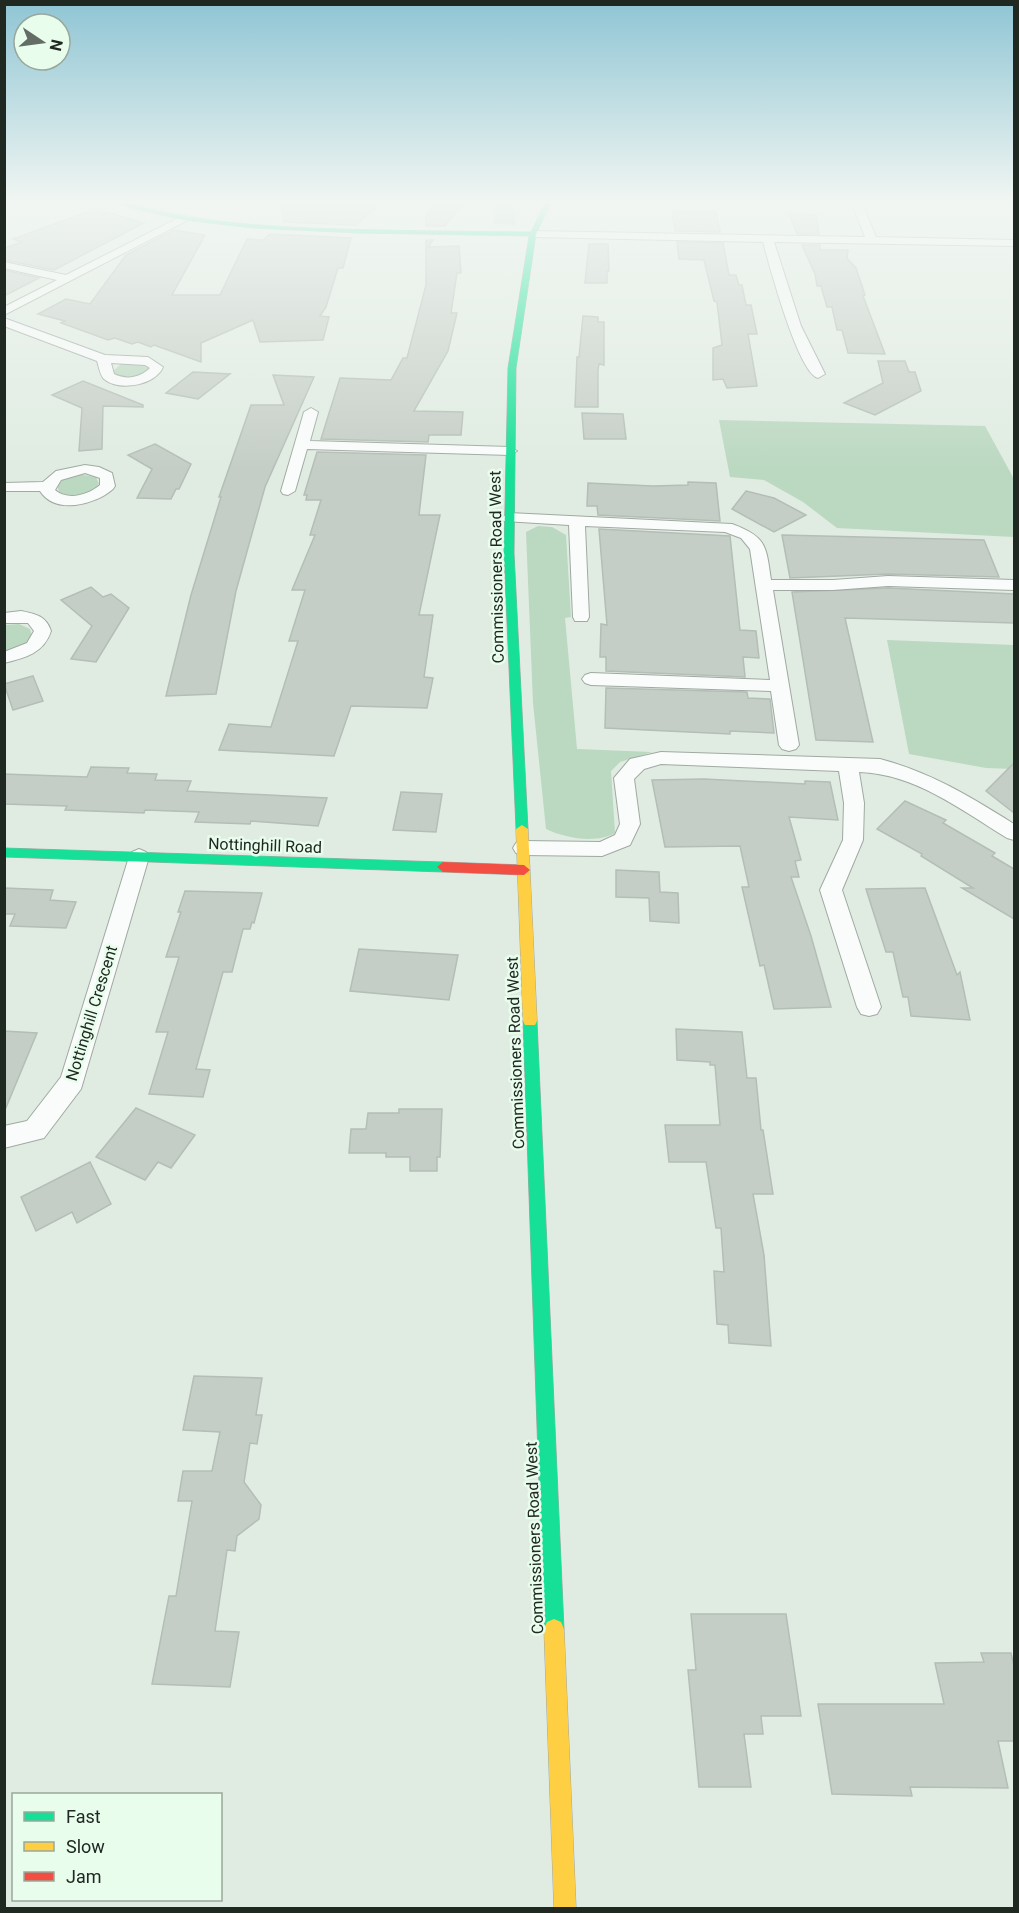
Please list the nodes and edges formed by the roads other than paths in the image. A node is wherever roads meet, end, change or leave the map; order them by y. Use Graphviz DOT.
graph roads {
  1 [pos="46,290"];
  2 [pos="524,290"];
  3 [pos="784,290"];
  4 [pos="4,312"];
  5 [pos="4,322"];
  6 [pos="103,359"];
  7 [pos="818,374"];
  8 [pos="311,412"];
  9 [pos="301,445"];
  10 [pos="510,451"];
  11 [pos="47,486"];
  12 [pos="4,487"];
  13 [pos="288,491"];
  14 [pos="509,518"];
  15 [pos="578,521"];
  16 [pos="763,585"];
  17 [pos="1014,585"];
  18 [pos="581,617"];
  19 [pos="4,618"];
  20 [pos="4,658"];
  21 [pos="591,679"];
  22 [pos="780,686"];
  23 [pos="789,745"];
  24 [pos="848,765"];
  25 [pos="1014,833"];
  26 [pos="523,848"];
  27 [pos="4,852"];
  28 [pos="139,857"];
  29 [pos="524,870"];
  30 [pos="869,1007"];
  31 [pos="4,1137"];
  32 [pos="565,1908"];
  1 -- 4 [label="street"];
  2 -- 10 [label="main road, Commissioners Road West"];
  3 -- 7 [label="street"];
  5 -- 6 [label="street"];
  8 -- 9 [label="street"];
  9 -- 10 [label="street"];
  9 -- 13 [label="street"];
  10 -- 14 [label="main road, Commissioners Road West"];
  11 -- 12 [label="street"];
  14 -- 15 [label="street"];
  14 -- 26 [label="main road, Commissioners Road West"];
  15 -- 16 [label="street"];
  15 -- 18 [label="street"];
  16 -- 17 [label="street"];
  16 -- 22 [label="street"];
  19 -- 20 [label="street"];
  21 -- 22 [label="street"];
  22 -- 23 [label="street"];
  24 -- 25 [label="street"];
  24 -- 26 [label="street"];
  24 -- 30 [label="street"];
  26 -- 29 [label="main road, Commissioners Road West"];
  27 -- 28 [label="main road, Nottinghill Road"];
  28 -- 29 [label="main road, Nottinghill Road"];
  28 -- 31 [label="street, Nottinghill Crescent"];
  29 -- 32 [label="main road, Commissioners Road West"];
}
